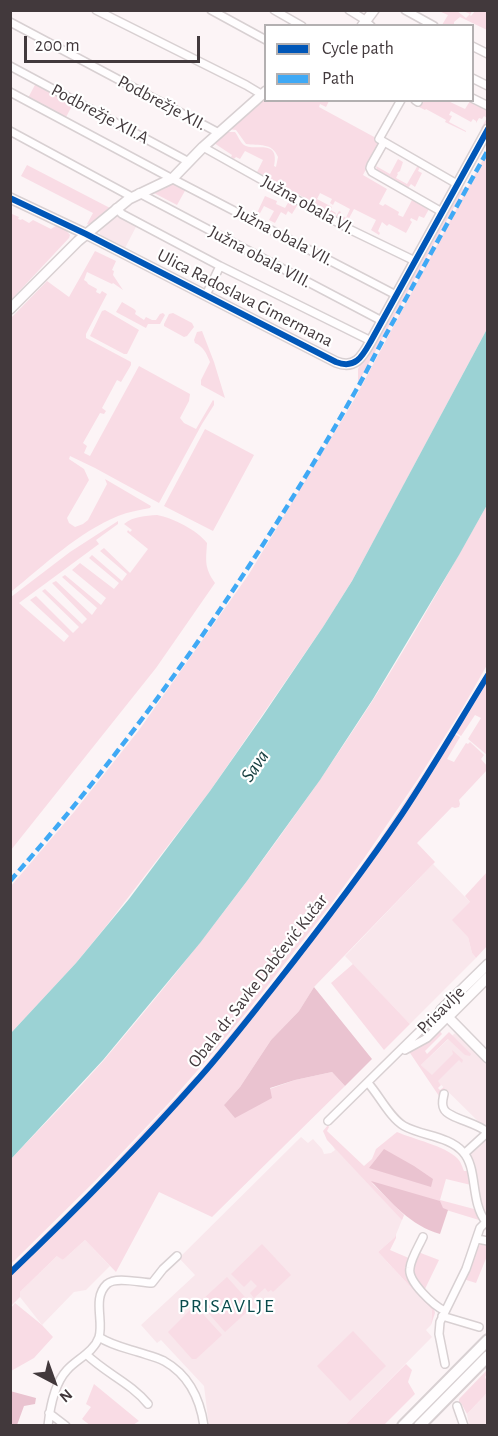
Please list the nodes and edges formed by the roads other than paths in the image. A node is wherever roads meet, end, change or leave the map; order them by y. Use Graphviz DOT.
graph roads {
  1 [pos="96,10"];
  2 [pos="211,10"];
  3 [pos="274,10"];
  4 [pos="349,10"];
  5 [pos="374,10"];
  6 [pos="405,10"];
  7 [pos="10,22"];
  8 [pos="298,24"];
  9 [pos="366,24"];
  10 [pos="430,24"];
  11 [pos="264,39"];
  12 [pos="474,47"];
  13 [pos="488,54"];
  14 [pos="10,66"];
  15 [pos="474,79"];
  16 [pos="488,86"];
  17 [pos="10,92"];
  18 [pos="263,92"];
  19 [pos="474,99"];
  20 [pos="399,102"];
  21 [pos="488,106"];
  22 [pos="488,129"];
  23 [pos="10,131"];
  24 [pos="219,133"];
  25 [pos="382,141"];
  26 [pos="203,147"];
  27 [pos="189,162"];
  28 [pos="173,178"];
  29 [pos="457,184"];
  30 [pos="136,195"];
  31 [pos="10,198"];
  32 [pos="116,208"];
  33 [pos="442,212"];
  34 [pos="86,234"];
  35 [pos="415,261"];
  36 [pos="220,266"];
  37 [pos="206,295"];
  38 [pos="396,296"];
  39 [pos="10,309"];
  40 [pos="382,321"];
  41 [pos="371,341"];
  42 [pos="488,964"];
  43 [pos="488,978"];
  44 [pos="444,1014"];
  45 [pos="465,1035"];
  46 [pos="488,1052"];
  47 [pos="488,1058"];
  48 [pos="368,1083"];
  49 [pos="444,1094"];
  50 [pos="328,1121"];
  51 [pos="487,1132"];
  52 [pos="465,1153"];
  53 [pos="487,1223"];
  54 [pos="423,1237"];
  55 [pos="477,1239"];
  56 [pos="488,1241"];
  57 [pos="177,1256"];
  58 [pos="444,1313"];
  59 [pos="478,1327"];
  60 [pos="99,1337"];
  61 [pos="488,1340"];
  62 [pos="86,1354"];
  63 [pos="488,1356"];
  64 [pos="445,1364"];
  65 [pos="148,1404"];
  66 [pos="457,1406"];
  67 [pos="49,1413"];
  68 [pos="48,1425"];
  69 [pos="66,1425"];
  70 [pos="204,1425"];
  71 [pos="403,1425"];
  72 [pos="418,1425"];
  73 [pos="464,1425"];
  1 -- 18 [label="street"];
  2 -- 11 [label="street"];
  3 -- 8 [label="street"];
  4 -- 9 [label="street"];
  5 -- 9 [label="street"];
  6 -- 10 [label="street"];
  7 -- 24 [label="street, Podbrežje XII."];
  12 -- 13 [label="street"];
  14 -- 27 [label="street, Podbrežje XII.A"];
  15 -- 16 [label="street"];
  17 -- 28 [label="street, Južna obala VII."];
  18 -- 24 [label="street"];
  19 -- 21 [label="street"];
  20 -- 25 [label="street"];
  22 -- 29 [label="street, Ulica Radoslava Cimermana"];
  23 -- 30 [label="street, Južna obala VIII."];
  24 -- 26 [label="street"];
  25 -- 29 [label="street"];
  25 -- 33 [label="street"];
  26 -- 27 [label="street"];
  26 -- 35 [label="street, Južna obala VI."];
  27 -- 28 [label="street"];
  28 -- 30 [label="street"];
  28 -- 38 [label="street, Južna obala VII."];
  29 -- 33 [label="street, Ulica Radoslava Cimermana"];
  30 -- 32 [label="street"];
  30 -- 40 [label="street, Južna obala VIII."];
  31 -- 34 [label="street, Ulica Radoslava Cimermana"];
  32 -- 34 [label="street"];
  32 -- 36 [label="street"];
  33 -- 35 [label="street, Ulica Radoslava Cimermana"];
  34 -- 37 [label="street, Ulica Radoslava Cimermana"];
  34 -- 39 [label="street"];
  35 -- 38 [label="street, Ulica Radoslava Cimermana"];
  36 -- 37 [label="street"];
  36 -- 41 [label="street"];
  37 -- 41 [label="street, Ulica Radoslava Cimermana"];
  38 -- 40 [label="street, Ulica Radoslava Cimermana"];
  40 -- 41 [label="street, Ulica Radoslava Cimermana"];
  42 -- 44 [label="street, Prisavlje"];
  43 -- 44 [label="street, Prisavlje"];
  44 -- 45 [label="street"];
  44 -- 48 [label="street, Prisavlje"];
  45 -- 46 [label="street"];
  45 -- 47 [label="street"];
  48 -- 50 [label="street, Prisavlje"];
  48 -- 52 [label="street"];
  49 -- 51 [label="street"];
  51 -- 52 [label="street"];
  52 -- 53 [label="street"];
  53 -- 55 [label="street"];
  54 -- 58 [label="street"];
  55 -- 56 [label="street"];
  55 -- 58 [label="street"];
  57 -- 60 [label="street"];
  58 -- 59 [label="street"];
  58 -- 64 [label="street"];
  60 -- 62 [label="street"];
  60 -- 70 [label="street"];
  61 -- 71 [label="main road"];
  62 -- 65 [label="street"];
  62 -- 67 [label="street"];
  63 -- 72 [label="main road"];
  66 -- 73 [label="street"];
  67 -- 68 [label="street"];
  67 -- 69 [label="street"];
}
